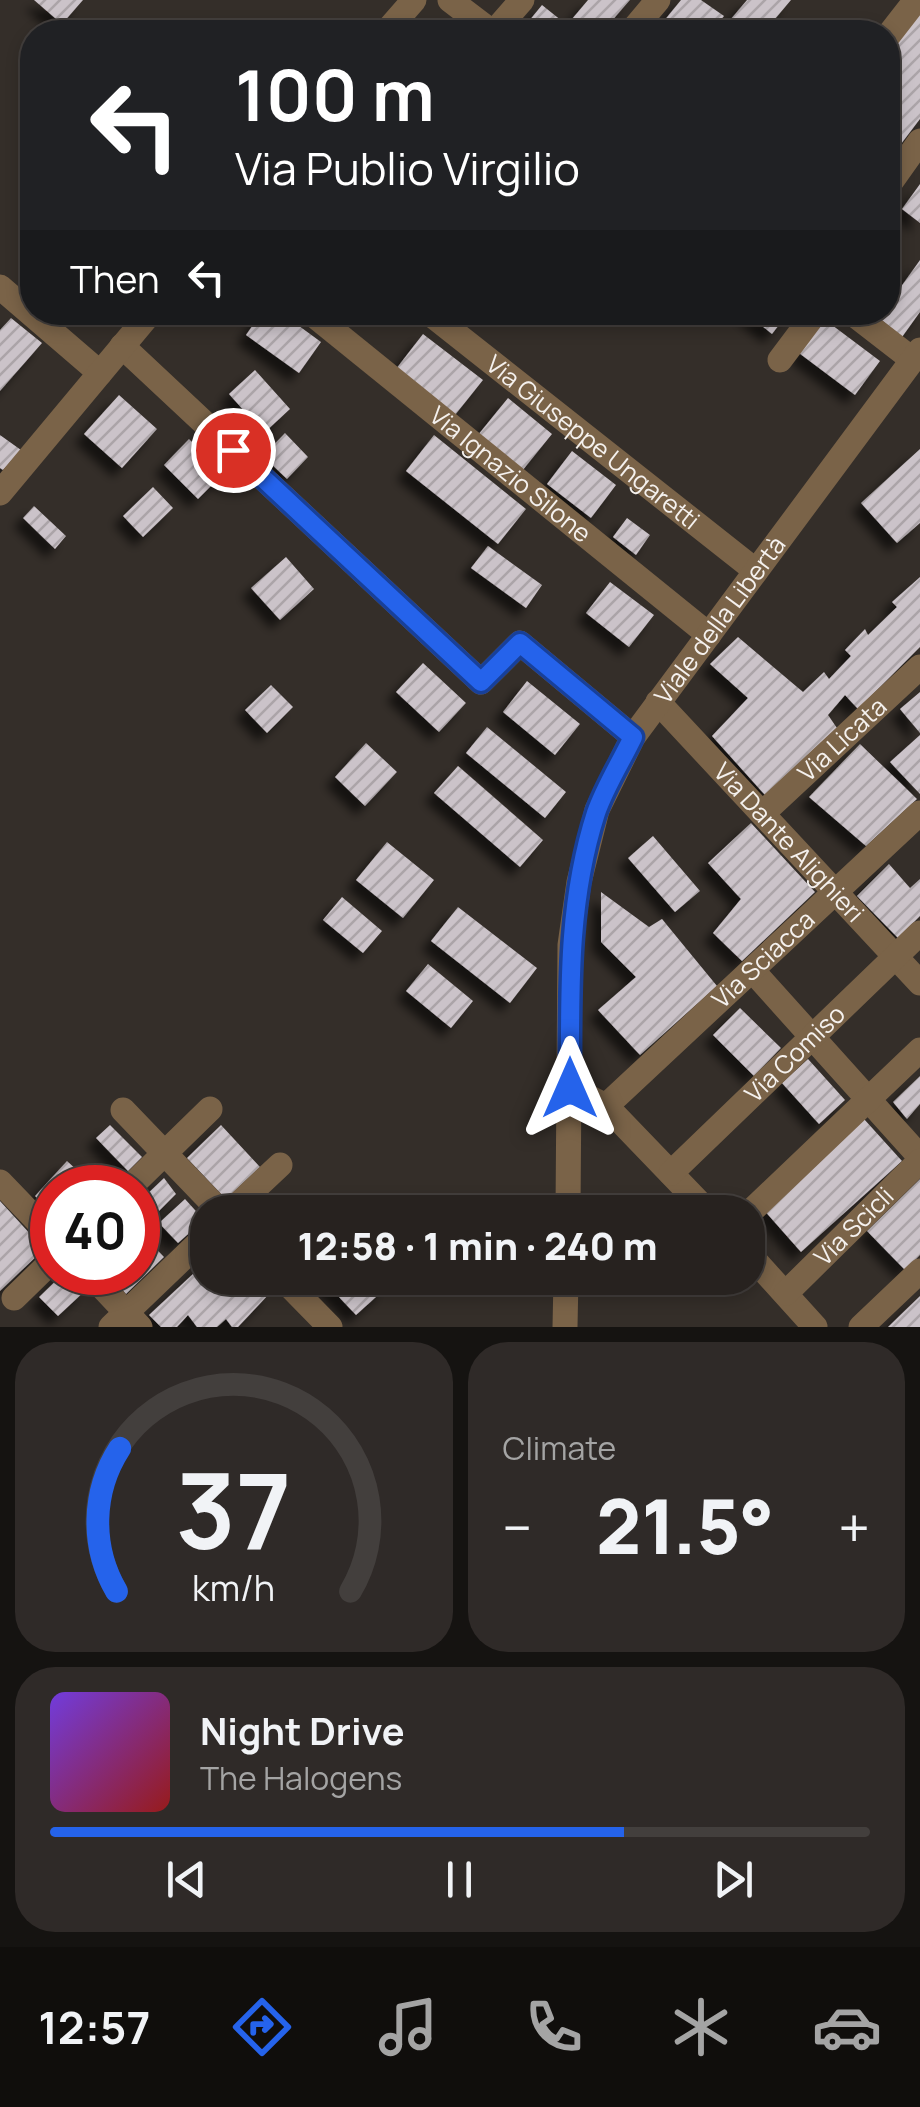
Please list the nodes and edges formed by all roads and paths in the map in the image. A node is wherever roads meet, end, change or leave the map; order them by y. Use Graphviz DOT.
graph roads {
  1 [pos="414,0"];
  2 [pos="450,0"];
  3 [pos="522,0"];
  4 [pos="658,0"];
  5 [pos="916,0"];
  6 [pos="396,20"];
  7 [pos="477,20"];
  8 [pos="504,20"];
  9 [pos="641,20"];
  10 [pos="900,21"];
  11 [pos="920,141"];
  12 [pos="900,169"];
  13 [pos="0,287"];
  14 [pos="20,304"];
  15 [pos="44,325"];
  16 [pos="139,325"];
  17 [pos="326,325"];
  18 [pos="444,325"];
  19 [pos="806,325"];
  20 [pos="871,325"];
  21 [pos="122,346"];
  22 [pos="916,355"];
  23 [pos="780,360"];
  24 [pos="100,373"];
  25 [pos="2,488"];
  26 [pos="756,571"];
  27 [pos="709,635"];
  28 [pos="920,666"];
  29 [pos="658,702"];
  30 [pos="633,737"];
  31 [pos="762,813"];
  32 [pos="920,813"];
  33 [pos="835,891"];
  34 [pos="920,933"];
  35 [pos="895,955"];
  36 [pos="752,970"];
  37 [pos="920,983"];
  38 [pos="814,1039"];
  39 [pos="920,1050"];
  40 [pos="570,1088"];
  41 [pos="871,1099"];
  42 [pos="606,1106"];
  43 [pos="210,1109"];
  44 [pos="124,1110"];
  45 [pos="164,1154"];
  46 [pos="920,1159"];
  47 [pos="153,1165"];
  48 [pos="280,1165"];
  49 [pos="671,1173"];
  50 [pos="0,1182"];
  51 [pos="204,1195"];
  52 [pos="248,1195"];
  53 [pos="568,1195"];
  54 [pos="692,1195"];
  55 [pos="765,1198"];
  56 [pos="30,1213"];
  57 [pos="190,1253"];
  58 [pos="920,1270"];
  59 [pos="765,1271"];
  60 [pos="30,1282"];
  61 [pos="786,1293"];
  62 [pos="105,1295"];
  63 [pos="301,1295"];
  64 [pos="566,1295"];
  65 [pos="14,1298"];
  66 [pos="126,1322"];
  67 [pos="330,1327"];
  68 [pos="565,1327"];
  69 [pos="815,1327"];
  70 [pos="861,1327"];
  1 -- 6 [label="street"];
  2 -- 7 [label="street"];
  3 -- 8 [label="street"];
  4 -- 9 [label="street"];
  5 -- 10 [label="street"];
  11 -- 12 [label="street"];
  13 -- 14 [label="street"];
  15 -- 24 [label="street"];
  16 -- 21 [label="street"];
  17 -- 27 [label="street, Via Ignazio Silone"];
  18 -- 26 [label="street, Via Giuseppe Ungaretti"];
  19 -- 23 [label="street"];
  20 -- 22 [label="street"];
  21 -- 24 [label="street"];
  21 -- 30 [label="street"];
  22 -- 26 [label="street, Viale della Libertà"];
  24 -- 25 [label="street"];
  26 -- 27 [label="street, Viale della Libertà"];
  27 -- 29 [label="street, Viale della Libertà"];
  28 -- 31 [label="street, Via Licata"];
  29 -- 30 [label="street, Viale della Libertà"];
  29 -- 31 [label="street, Via Dante Alighieri"];
  30 -- 40 [label="street, Viale della Libertà"];
  31 -- 33 [label="street, Via Dante Alighieri"];
  32 -- 33 [label="street, Via Sciacca"];
  33 -- 35 [label="street, Via Dante Alighieri"];
  33 -- 36 [label="street, Via Sciacca"];
  34 -- 35 [label="street, Via Comiso"];
  35 -- 37 [label="street, Via Dante Alighieri"];
  35 -- 38 [label="street, Via Comiso"];
  36 -- 38 [label="street"];
  36 -- 42 [label="street, Via Sciacca"];
  38 -- 41 [label="street"];
  38 -- 49 [label="street, Via Comiso"];
  39 -- 41 [label="street"];
  40 -- 42 [label="street"];
  40 -- 53 [label="street, Viale della Libertà"];
  41 -- 46 [label="street"];
  41 -- 55 [label="street"];
  42 -- 49 [label="street"];
  43 -- 45 [label="street"];
  44 -- 45 [label="street"];
  45 -- 47 [label="street"];
  45 -- 51 [label="street"];
  46 -- 61 [label="street, Via Scicli"];
  48 -- 52 [label="street"];
  49 -- 54 [label="street"];
  50 -- 56 [label="street"];
  57 -- 66 [label="street"];
  58 -- 70 [label="street"];
  59 -- 61 [label="street"];
  60 -- 65 [label="street"];
  61 -- 69 [label="street"];
  62 -- 66 [label="street"];
  63 -- 67 [label="street"];
  64 -- 68 [label="street"];
}
